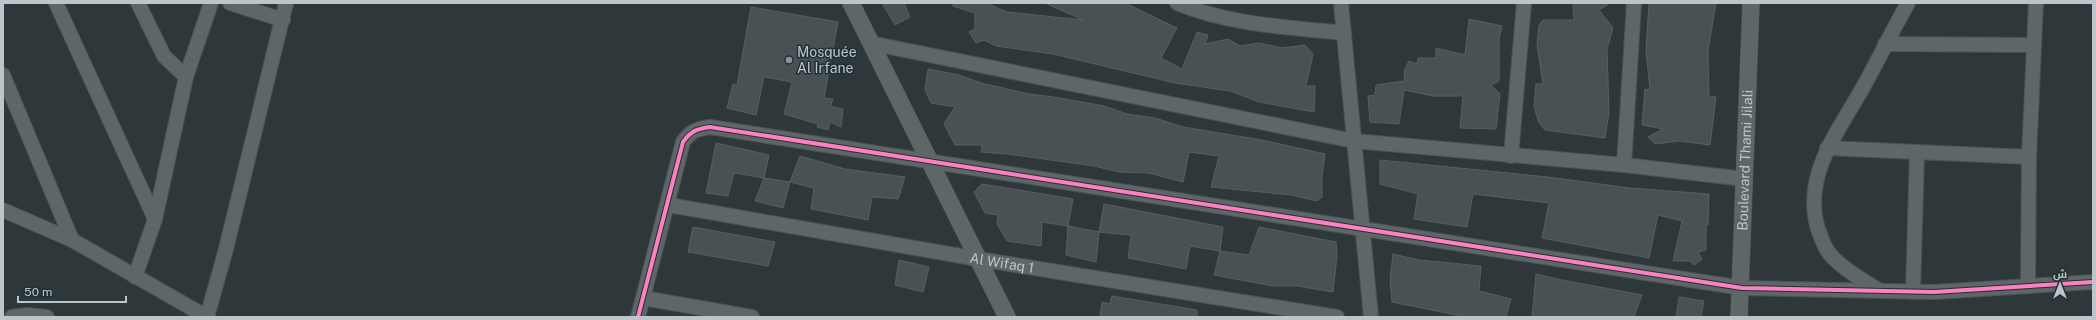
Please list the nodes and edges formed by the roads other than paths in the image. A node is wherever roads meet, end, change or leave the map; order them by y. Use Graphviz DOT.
graph roads {
  1 [pos="56,3"];
  2 [pos="138,3"];
  3 [pos="211,3"];
  4 [pos="230,3"];
  5 [pos="286,3"];
  6 [pos="851,3"];
  7 [pos="1177,3"];
  8 [pos="1342,3"];
  9 [pos="1524,3"];
  10 [pos="1634,3"];
  11 [pos="1751,3"];
  12 [pos="1908,3"];
  13 [pos="2036,3"];
  14 [pos="283,20"];
  15 [pos="1344,33"];
  16 [pos="870,42"];
  17 [pos="1885,44"];
  18 [pos="2034,45"];
  19 [pos="3,75"];
  20 [pos="186,77"];
  21 [pos="1354,141"];
  22 [pos="1827,148"];
  23 [pos="1917,152"];
  24 [pos="1512,156"];
  25 [pos="2029,157"];
  26 [pos="930,161"];
  27 [pos="1624,165"];
  28 [pos="1745,179"];
  29 [pos="669,205"];
  30 [pos="3,210"];
  31 [pos="155,219"];
  32 [pos="1361,228"];
  33 [pos="72,240"];
  34 [pos="978,259"];
  35 [pos="135,277"];
  36 [pos="2093,282"];
  37 [pos="2028,285"];
  38 [pos="1742,288"];
  39 [pos="1881,292"];
  40 [pos="1913,292"];
  41 [pos="643,298"];
  42 [pos="12,317"];
  43 [pos="47,317"];
  44 [pos="207,317"];
  45 [pos="638,317"];
  46 [pos="752,317"];
  47 [pos="1007,317"];
  48 [pos="1337,317"];
  49 [pos="1371,317"];
  50 [pos="1739,317"];
  1 -- 31 [label="street"];
  2 -- 20 [label="street"];
  3 -- 20 [label="street"];
  4 -- 14 [label="street"];
  5 -- 14 [label="street"];
  6 -- 16 [label="street"];
  7 -- 15 [label="street"];
  8 -- 15 [label="street"];
  9 -- 24 [label="street"];
  10 -- 27 [label="street"];
  11 -- 28 [label="street, Boulevard Thami Jilali"];
  12 -- 17 [label="street"];
  13 -- 18 [label="street"];
  14 -- 44 [label="street"];
  15 -- 21 [label="street"];
  16 -- 21 [label="street"];
  16 -- 26 [label="street"];
  17 -- 18 [label="street"];
  17 -- 22 [label="street"];
  18 -- 25 [label="street"];
  19 -- 33 [label="street"];
  20 -- 31 [label="street"];
  21 -- 24 [label="street"];
  21 -- 32 [label="street"];
  22 -- 23 [label="street"];
  22 -- 39 [label="street"];
  23 -- 25 [label="street"];
  23 -- 40 [label="street"];
  24 -- 27 [label="street"];
  25 -- 37 [label="street"];
  26 -- 29 [label="street"];
  26 -- 32 [label="street"];
  26 -- 34 [label="street"];
  27 -- 28 [label="street"];
  28 -- 38 [label="street, Boulevard Thami Jilali"];
  29 -- 34 [label="street, Al Wifaq 1"];
  29 -- 41 [label="street"];
  30 -- 33 [label="street"];
  31 -- 35 [label="street"];
  32 -- 38 [label="street"];
  32 -- 49 [label="street"];
  33 -- 35 [label="street"];
  34 -- 47 [label="street"];
  34 -- 48 [label="street, Al Wifaq 1"];
  35 -- 44 [label="street"];
  36 -- 37 [label="street"];
  37 -- 40 [label="street"];
  38 -- 39 [label="street"];
  38 -- 50 [label="street, Boulevard Thami Jilali"];
  39 -- 40 [label="street"];
  41 -- 45 [label="street"];
  41 -- 46 [label="street"];
  42 -- 43 [label="street"];
}
